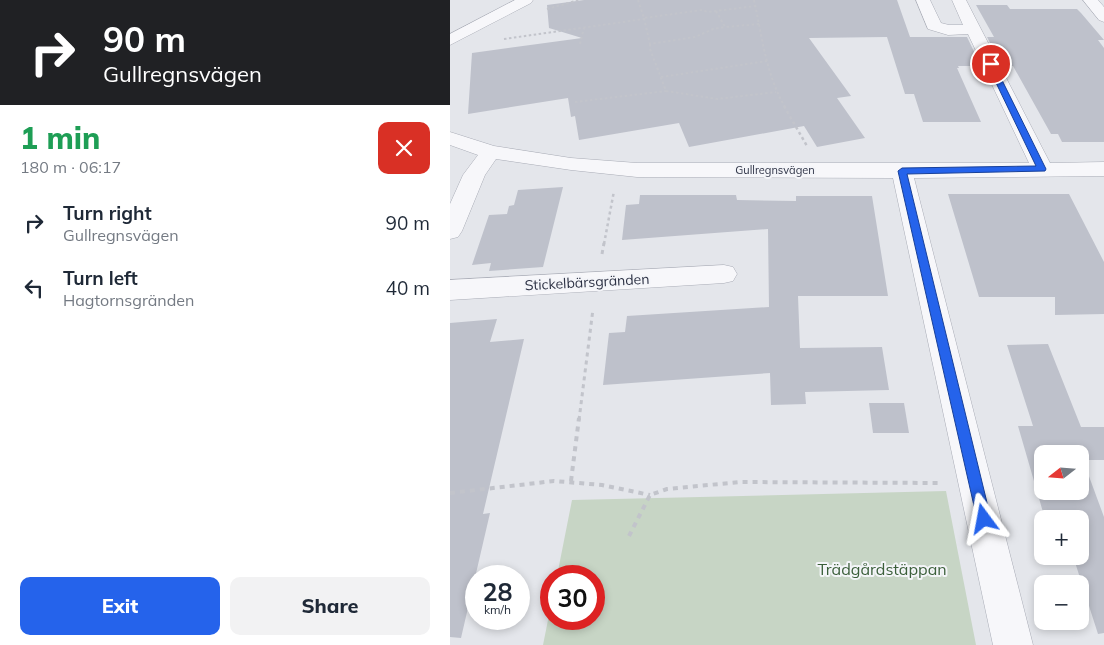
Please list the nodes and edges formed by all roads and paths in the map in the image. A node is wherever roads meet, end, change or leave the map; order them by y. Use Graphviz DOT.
graph roads {
  1 [pos="526,0"];
  2 [pos="579,0"];
  3 [pos="638,0"];
  4 [pos="754,0"];
  5 [pos="924,0"];
  6 [pos="959,0"];
  7 [pos="1090,0"];
  8 [pos="755,6"];
  9 [pos="543,10"];
  10 [pos="716,11"];
  11 [pos="1104,17"];
  12 [pos="644,18"];
  13 [pos="760,24"];
  14 [pos="584,28"];
  15 [pos="725,28"];
  16 [pos="974,30"];
  17 [pos="450,40"];
  18 [pos="498,40"];
  19 [pos="580,44"];
  20 [pos="650,44"];
  21 [pos="767,61"];
  22 [pos="661,76"];
  23 [pos="666,91"];
  24 [pos="776,92"];
  25 [pos="574,102"];
  26 [pos="450,138"];
  27 [pos="490,152"];
  28 [pos="618,168"];
  29 [pos="1042,169"];
  30 [pos="1104,169"];
  31 [pos="822,171"];
  32 [pos="902,171"];
  33 [pos="450,231"];
  34 [pos="724,274"];
  35 [pos="597,282"];
  36 [pos="450,290"];
  37 [pos="571,481"];
  38 [pos="975,483"];
  39 [pos="450,492"];
  40 [pos="650,495"];
  41 [pos="629,536"];
  42 [pos="1014,645"];
  1 -- 17 [label="street"];
  2 -- 9 [label="path"];
  3 -- 12 [label="path"];
  4 -- 8 [label="path"];
  5 -- 16 [label="street"];
  6 -- 16 [label="street"];
  7 -- 11 [label="street"];
  8 -- 10 [label="path"];
  8 -- 13 [label="path"];
  10 -- 12 [label="path"];
  10 -- 15 [label="path"];
  12 -- 14 [label="path"];
  12 -- 20 [label="path"];
  13 -- 15 [label="path"];
  13 -- 21 [label="path"];
  14 -- 18 [label="path"];
  14 -- 19 [label="path"];
  15 -- 20 [label="path"];
  16 -- 29 [label="street"];
  20 -- 22 [label="path"];
  21 -- 22 [label="path"];
  21 -- 24 [label="path"];
  22 -- 23 [label="path"];
  23 -- 24 [label="path"];
  23 -- 25 [label="path"];
  24 -- 31 [label="path"];
  26 -- 27 [label="street, Gullregnsvägen"];
  27 -- 28 [label="street, Gullregnsvägen"];
  27 -- 33 [label="street"];
  28 -- 31 [label="street, Gullregnsvägen"];
  28 -- 35 [label="path"];
  29 -- 30 [label="street, Gullregnsvägen"];
  29 -- 32 [label="street, Gullregnsvägen"];
  31 -- 32 [label="street, Gullregnsvägen"];
  32 -- 38 [label="street"];
  34 -- 35 [label="street, Stickelbärsgränden"];
  35 -- 36 [label="street, Stickelbärsgränden"];
  35 -- 37 [label="path"];
  37 -- 39 [label="path"];
  37 -- 40 [label="path"];
  38 -- 40 [label="path"];
  38 -- 42 [label="street"];
  40 -- 41 [label="path"];
}
